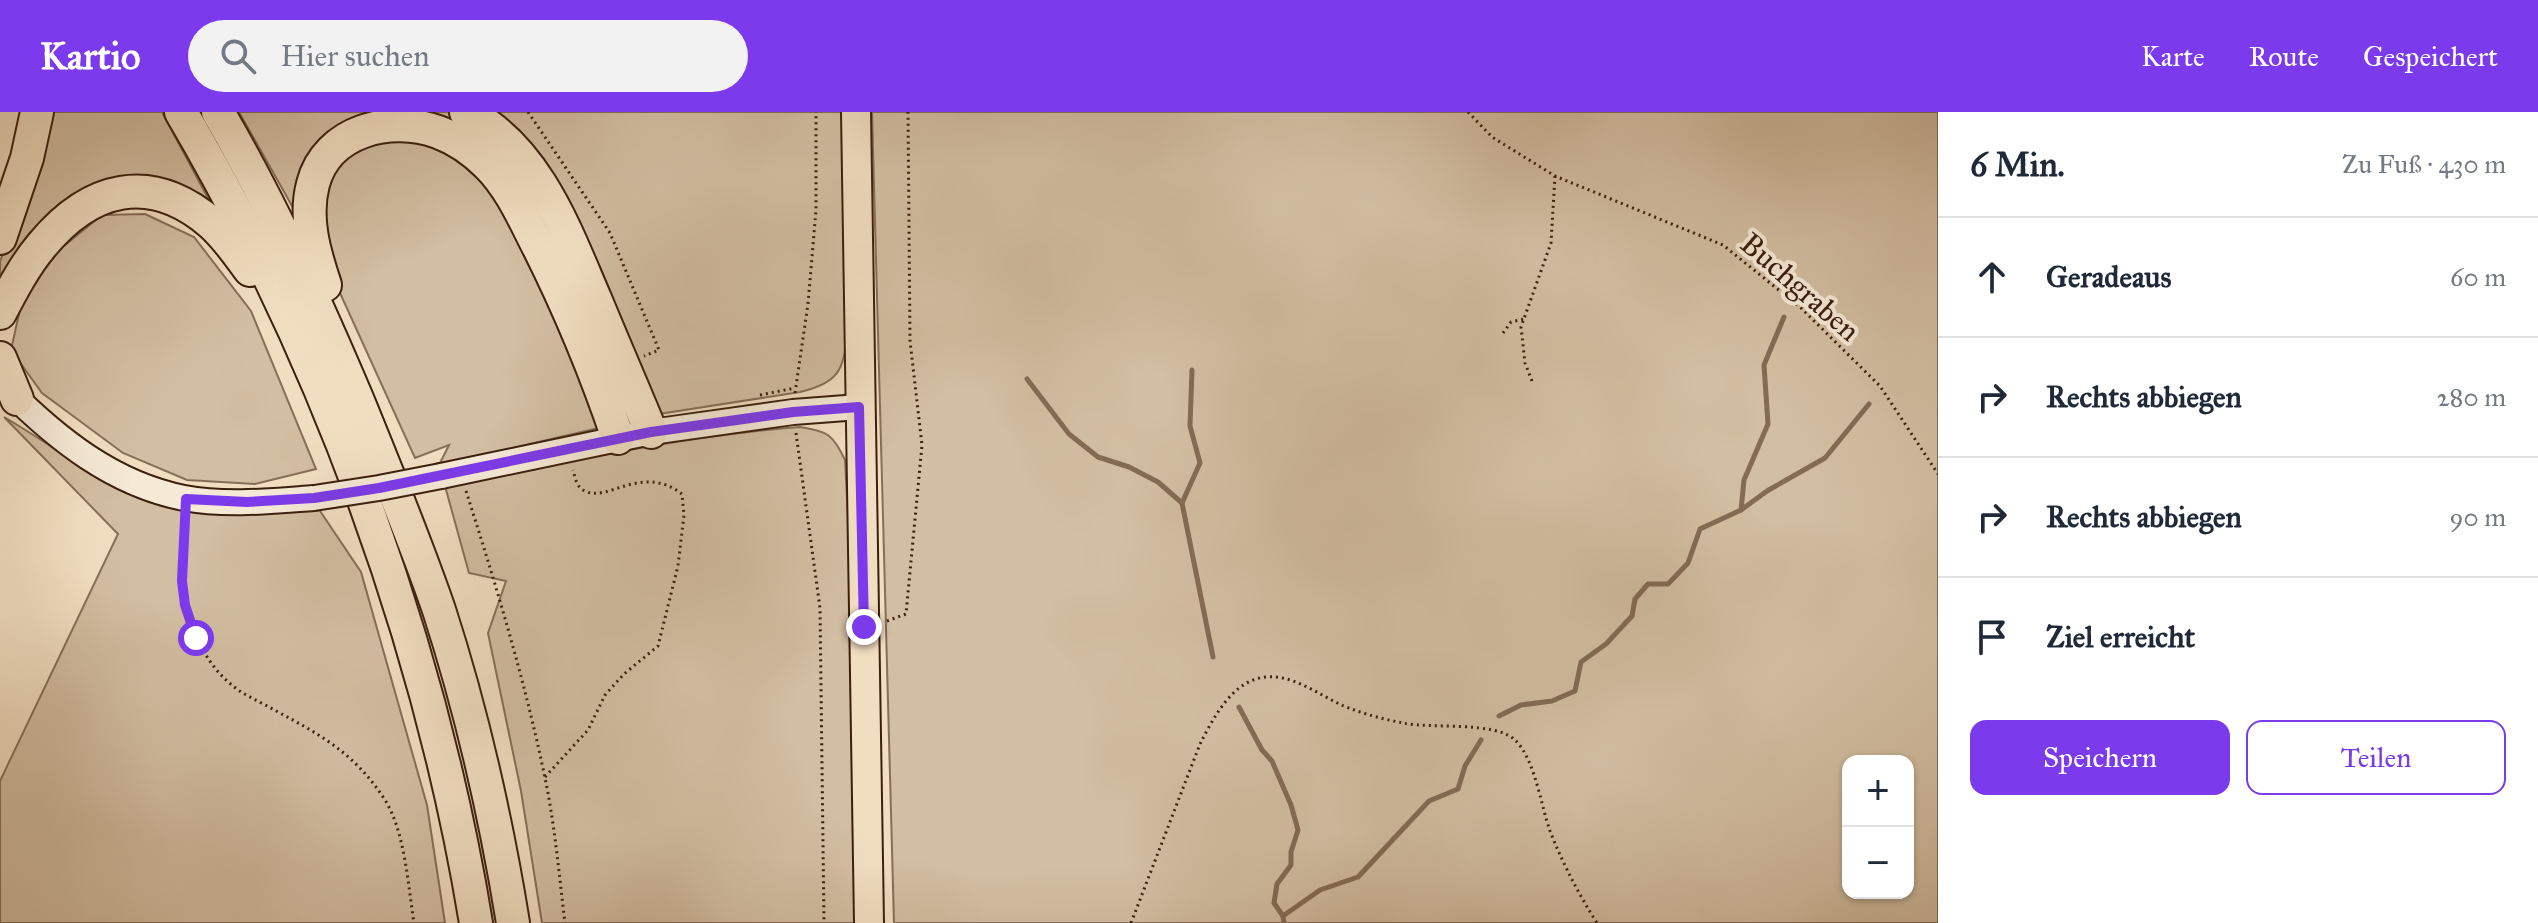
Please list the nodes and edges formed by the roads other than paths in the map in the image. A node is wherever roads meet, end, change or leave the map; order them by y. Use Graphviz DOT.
graph roads {
  1 [pos="37,112"];
  2 [pos="181,112"];
  3 [pos="218,112"];
  4 [pos="466,112"];
  5 [pos="856,112"];
  6 [pos="0,238"];
  7 [pos="0,313"];
  8 [pos="292,327"];
  9 [pos="337,351"];
  10 [pos="0,358"];
  11 [pos="8,391"];
  12 [pos="859,407"];
  13 [pos="651,432"];
  14 [pos="618,438"];
  15 [pos="476,923"];
  16 [pos="513,923"];
  17 [pos="869,923"];
  1 -- 6 [label="highway"];
  2 -- 8 [label="highway"];
  3 -- 9 [label="highway"];
  4 -- 13 [label="highway"];
  5 -- 12 [label="main road"];
  7 -- 8 [label="highway"];
  8 -- 15 [label="highway"];
  9 -- 14 [label="highway"];
  9 -- 16 [label="highway"];
  10 -- 11 [label="highway"];
  11 -- 14 [label="main road, bridge"];
  12 -- 13 [label="main road"];
  12 -- 17 [label="main road"];
  13 -- 14 [label="main road"];
}
